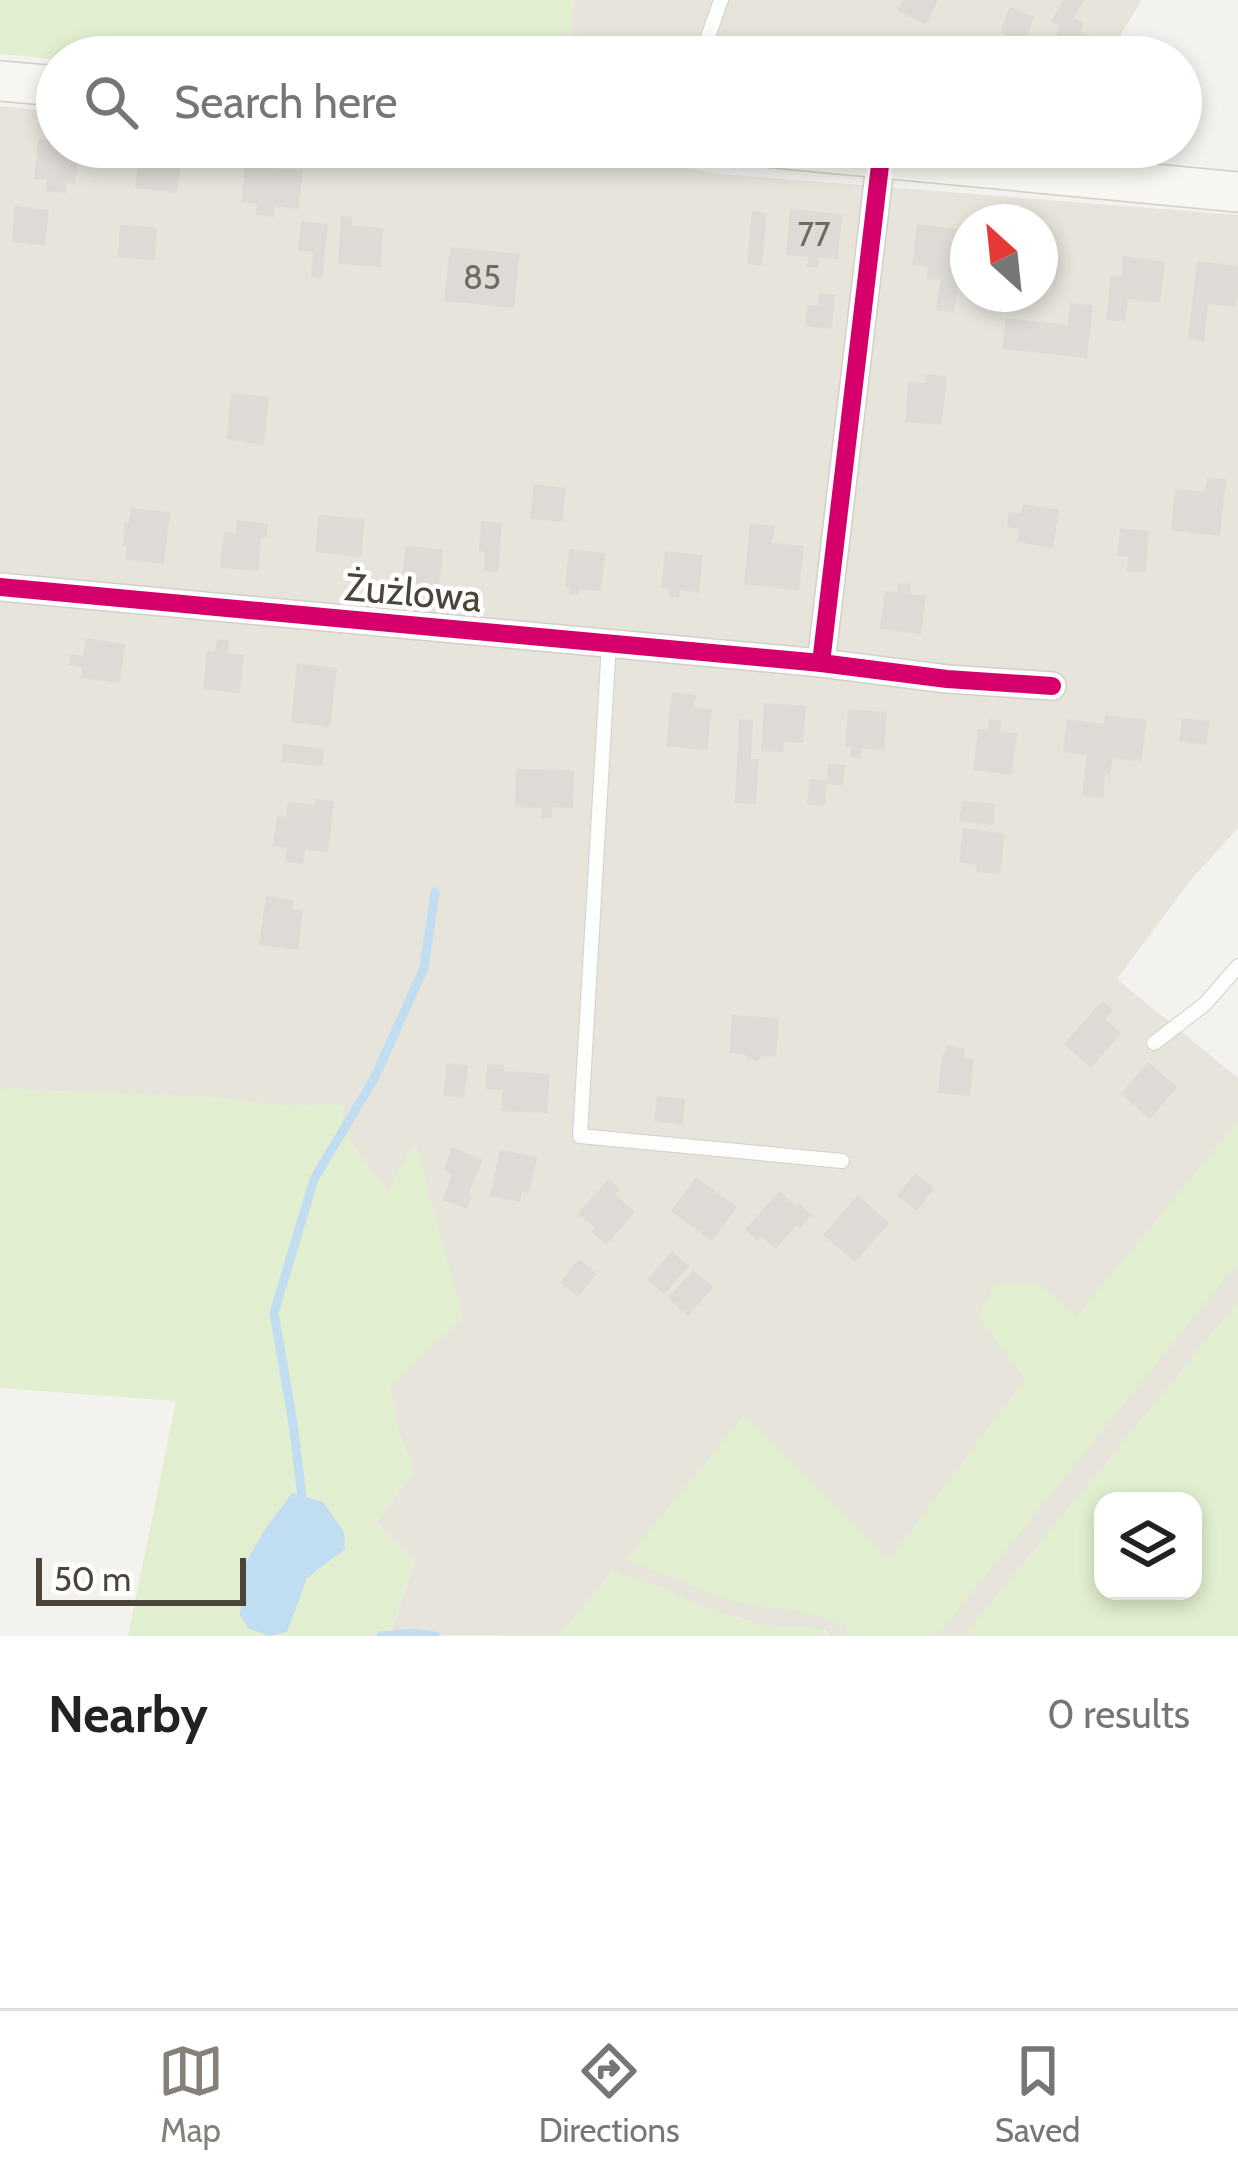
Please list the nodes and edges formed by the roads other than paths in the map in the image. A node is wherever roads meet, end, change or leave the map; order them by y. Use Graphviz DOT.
graph roads {
  1 [pos="721,0"];
  2 [pos="708,36"];
  3 [pos="0,81"];
  4 [pos="36,84"];
  5 [pos="880,168"];
  6 [pos="1055,168"];
  7 [pos="1238,192"];
  8 [pos="0,587"];
  9 [pos="609,644"];
  10 [pos="821,663"];
  11 [pos="1052,686"];
  12 [pos="1238,965"];
  13 [pos="1154,1043"];
  14 [pos="842,1161"];
  1 -- 2 [label="lane"];
  3 -- 4 [label="main road"];
  5 -- 10 [label="street"];
  6 -- 7 [label="main road"];
  8 -- 9 [label="street, Żużlowa"];
  9 -- 10 [label="street, Żużlowa"];
  9 -- 14 [label="lane"];
  10 -- 11 [label="street, Żużlowa"];
  12 -- 13 [label="lane"];
}
